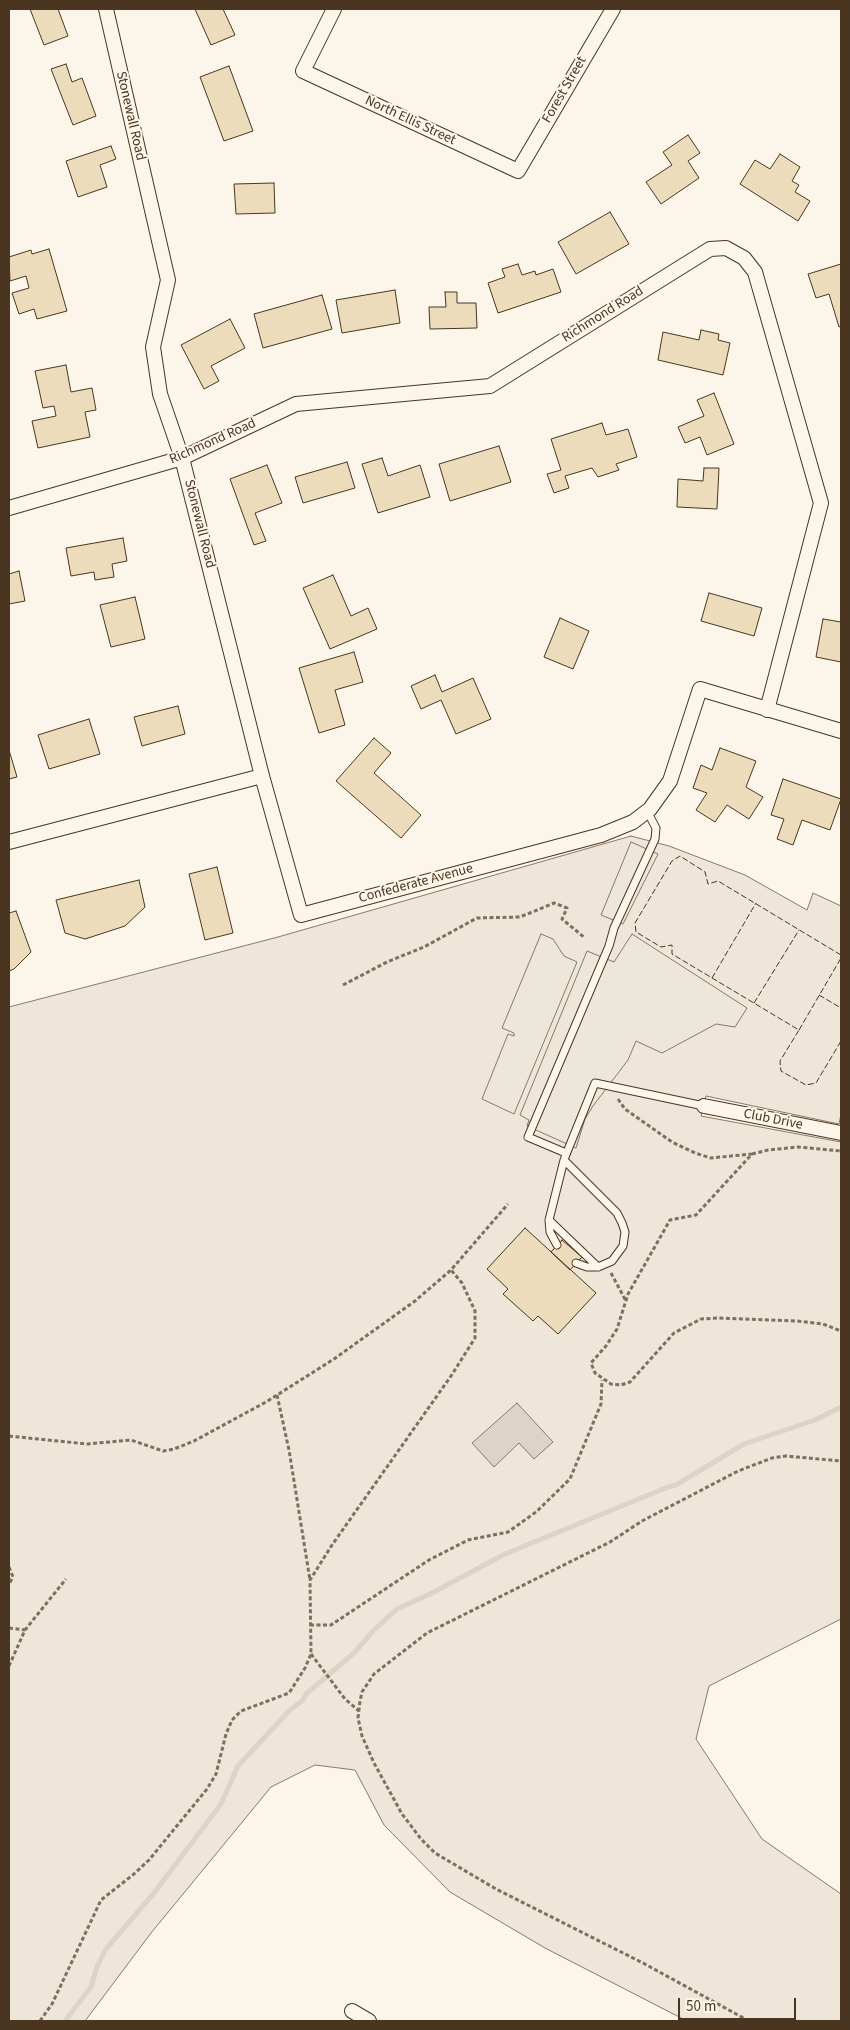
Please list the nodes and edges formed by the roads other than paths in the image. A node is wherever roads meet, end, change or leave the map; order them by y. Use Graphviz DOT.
graph roads {
  1 [pos="106,9"];
  2 [pos="334,9"];
  3 [pos="613,9"];
  4 [pos="518,171"];
  5 [pos="182,458"];
  6 [pos="9,508"];
  7 [pos="768,710"];
  8 [pos="841,731"];
  9 [pos="262,776"];
  10 [pos="647,811"];
  11 [pos="9,842"];
  12 [pos="704,1106"];
  13 [pos="841,1133"];
  14 [pos="565,1157"];
  15 [pos="549,1220"];
  16 [pos="557,1245"];
  17 [pos="576,1263"];
  18 [pos="598,1267"];
  19 [pos="352,2011"];
  20 [pos="369,2021"];
  1 -- 5 [label="street, Stonewall Road"];
  2 -- 4 [label="street, North Ellis Street"];
  3 -- 4 [label="street, Forest Street"];
  5 -- 6 [label="street, Richmond Road"];
  5 -- 7 [label="street, Richmond Road"];
  5 -- 9 [label="street, Stonewall Road"];
  7 -- 8 [label="street, Confederate Avenue"];
  7 -- 10 [label="street, Confederate Avenue"];
  9 -- 10 [label="street, Confederate Avenue"];
  9 -- 11 [label="street"];
  10 -- 14 [label="lane"];
  12 -- 13 [label="street, Club Drive"];
  12 -- 14 [label="lane"];
  14 -- 15 [label="lane"];
  14 -- 18 [label="lane"];
  15 -- 16 [label="lane"];
  15 -- 18 [label="lane"];
  17 -- 18 [label="lane"];
  19 -- 20 [label="street"];
}
